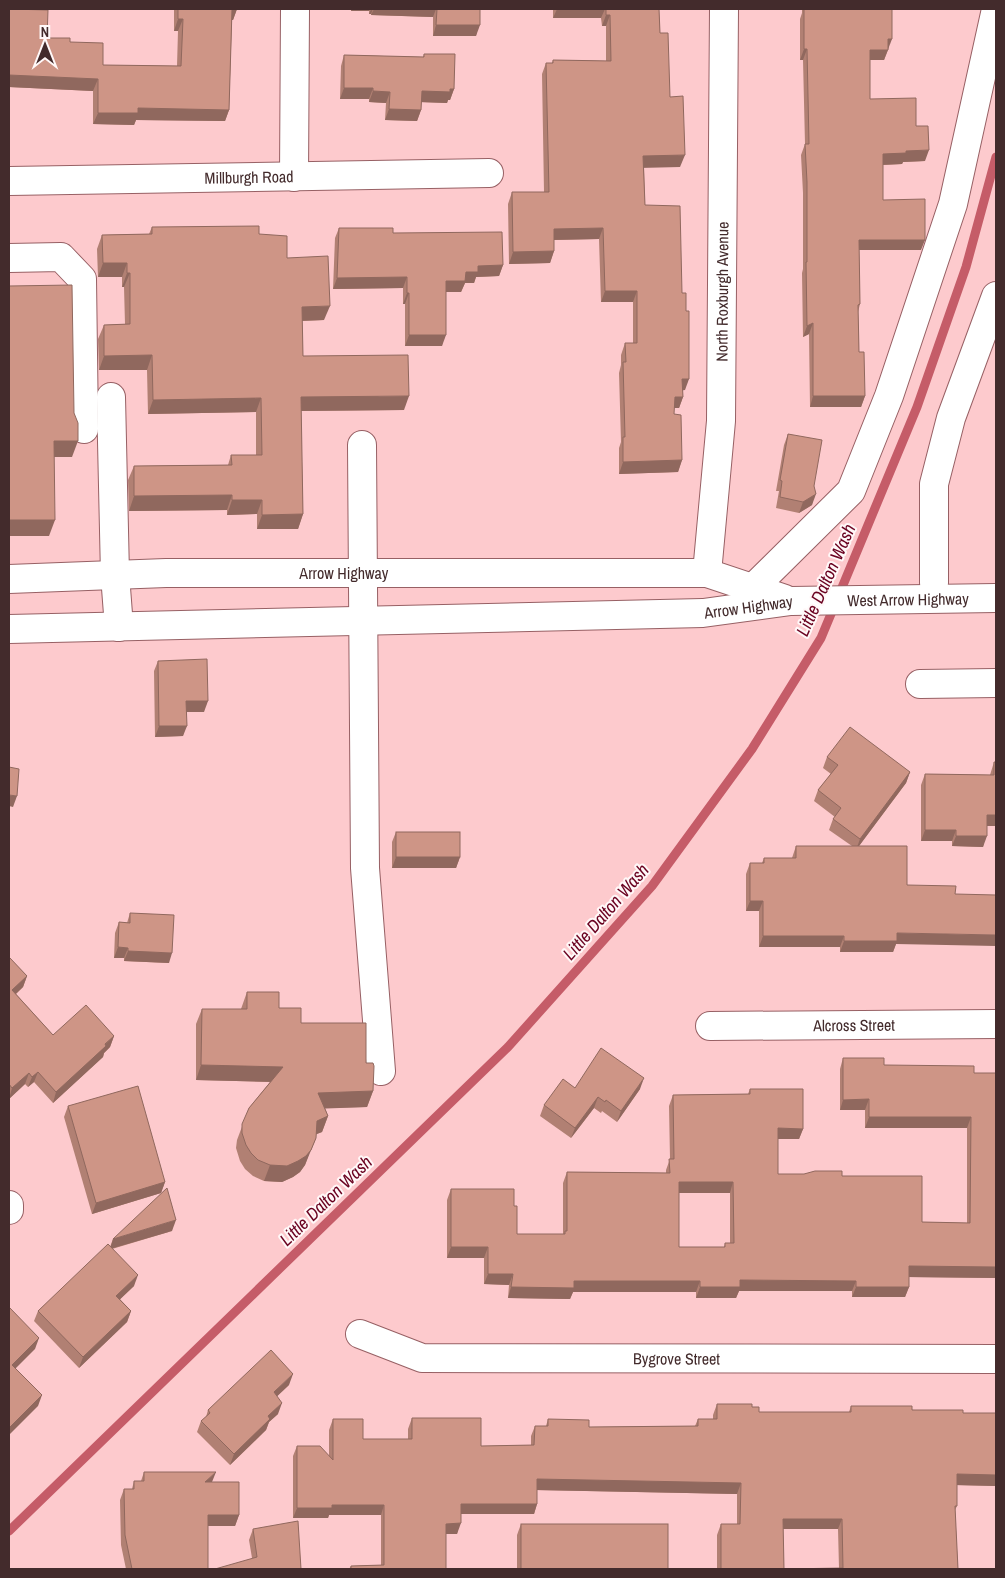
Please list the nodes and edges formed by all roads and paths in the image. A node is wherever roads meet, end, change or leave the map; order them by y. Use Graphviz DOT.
graph roads {
  1 [pos="295,9"];
  2 [pos="724,9"];
  3 [pos="996,9"];
  4 [pos="489,173"];
  5 [pos="294,176"];
  6 [pos="9,181"];
  7 [pos="9,258"];
  8 [pos="996,296"];
  9 [pos="111,397"];
  10 [pos="84,429"];
  11 [pos="362,445"];
  12 [pos="364,573"];
  13 [pos="707,573"];
  14 [pos="115,575"];
  15 [pos="9,579"];
  16 [pos="934,583"];
  17 [pos="752,589"];
  18 [pos="996,598"];
  19 [pos="791,602"];
  20 [pos="363,621"];
  21 [pos="119,627"];
  22 [pos="9,629"];
  23 [pos="996,683"];
  24 [pos="920,684"];
  25 [pos="996,1024"];
  26 [pos="710,1026"];
  27 [pos="380,1071"];
  28 [pos="360,1334"];
  29 [pos="996,1359"];
  1 -- 5 [label="street"];
  2 -- 13 [label="street, North Roxburgh Avenue"];
  3 -- 17 [label="street"];
  4 -- 5 [label="street, Millburgh Road"];
  5 -- 6 [label="street, Millburgh Road"];
  7 -- 10 [label="street"];
  8 -- 16 [label="street"];
  9 -- 14 [label="street"];
  11 -- 12 [label="street"];
  12 -- 13 [label="street, Arrow Highway"];
  12 -- 14 [label="street, Arrow Highway"];
  12 -- 20 [label="street"];
  13 -- 17 [label="street, Arrow Highway"];
  14 -- 15 [label="street, Arrow Highway"];
  14 -- 21 [label="street"];
  17 -- 19 [label="street, Arrow Highway"];
  18 -- 19 [label="street, West Arrow Highway"];
  19 -- 20 [label="street, Arrow Highway"];
  20 -- 21 [label="street, Arrow Highway"];
  20 -- 27 [label="street"];
  21 -- 22 [label="street, Arrow Highway"];
  23 -- 24 [label="street"];
  25 -- 26 [label="street, Alcross Street"];
  28 -- 29 [label="street, Bygrove Street"];
}
